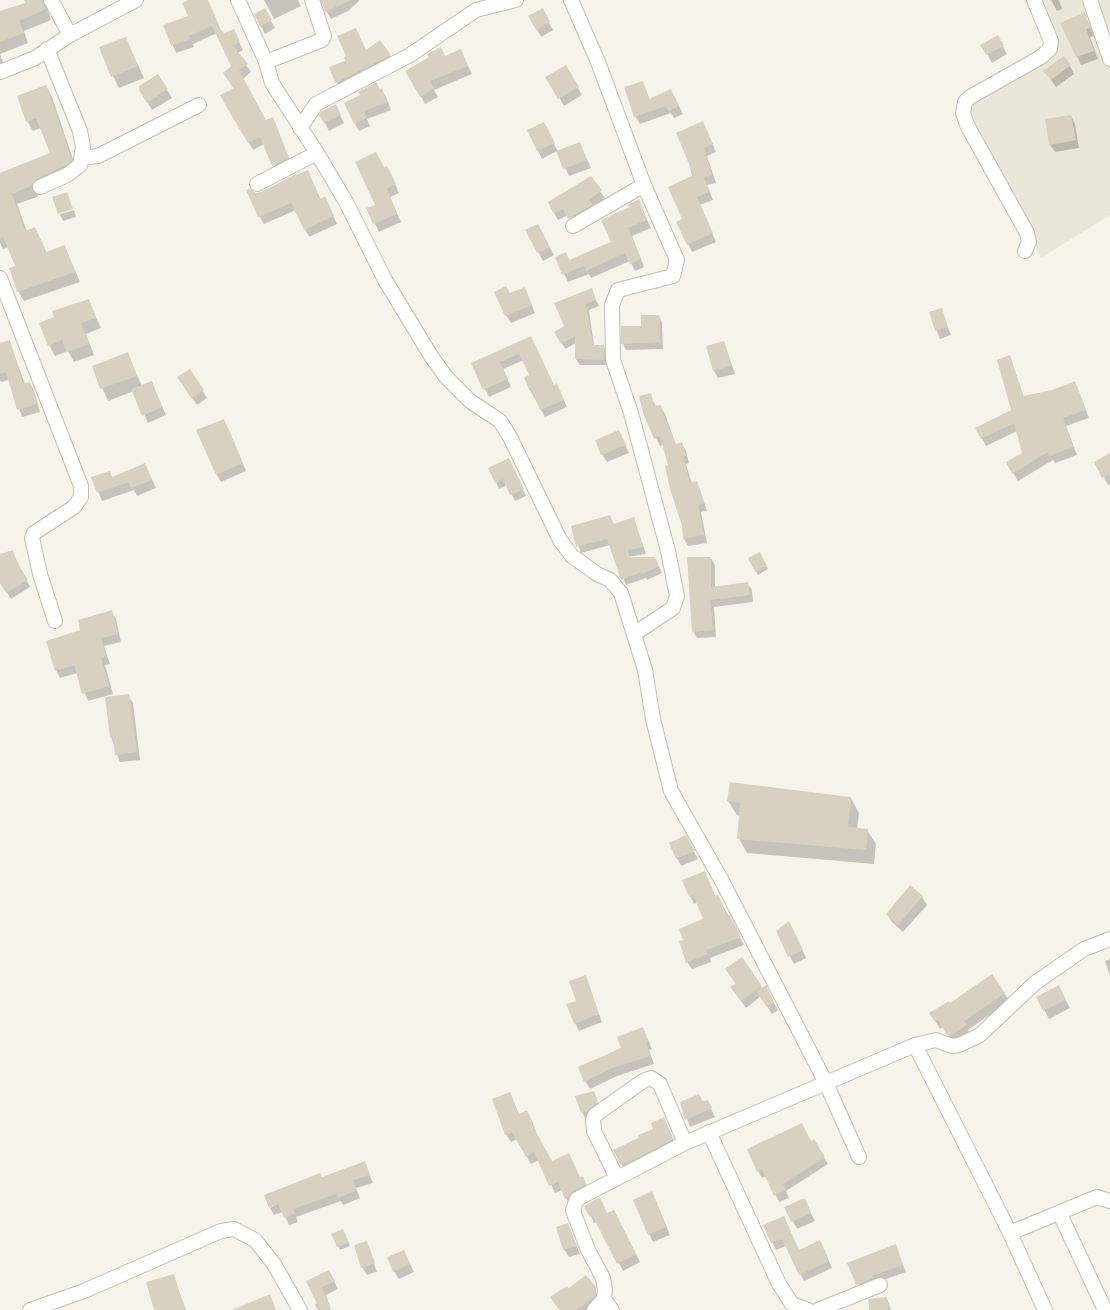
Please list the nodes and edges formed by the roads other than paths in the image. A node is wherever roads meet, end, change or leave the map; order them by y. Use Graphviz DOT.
graph roads {
  1 [pos="51,0"];
  2 [pos="136,0"];
  3 [pos="238,0"];
  4 [pos="312,0"];
  5 [pos="516,0"];
  6 [pos="571,0"];
  7 [pos="1034,0"];
  8 [pos="1090,0"];
  9 [pos="70,35"];
  10 [pos="47,48"];
  11 [pos="1110,59"];
  12 [pos="266,62"];
  13 [pos="0,72"];
  14 [pos="199,105"];
  15 [pos="300,128"];
  16 [pos="317,153"];
  17 [pos="82,158"];
  18 [pos="257,184"];
  19 [pos="644,186"];
  20 [pos="40,187"];
  21 [pos="572,226"];
  22 [pos="1025,251"];
  23 [pos="0,278"];
  24 [pos="55,621"];
  25 [pos="634,634"];
  26 [pos="1110,939"];
  27 [pos="915,1045"];
  28 [pos="826,1083"];
  29 [pos="709,1132"];
  30 [pos="685,1143"];
  31 [pos="859,1157"];
  32 [pos="617,1178"];
  33 [pos="1110,1201"];
  34 [pos="1060,1214"];
  35 [pos="1010,1233"];
  36 [pos="880,1285"];
  37 [pos="608,1304"];
  38 [pos="30,1310"];
  39 [pos="300,1310"];
  40 [pos="594,1310"];
  41 [pos="808,1310"];
  42 [pos="818,1310"];
  43 [pos="1045,1310"];
  44 [pos="1105,1310"];
  1 -- 9 [label="street"];
  2 -- 9 [label="street"];
  3 -- 12 [label="street"];
  4 -- 12 [label="street"];
  5 -- 15 [label="street"];
  6 -- 19 [label="street"];
  7 -- 22 [label="street"];
  8 -- 11 [label="street"];
  9 -- 10 [label="street"];
  10 -- 13 [label="street"];
  10 -- 17 [label="street"];
  12 -- 15 [label="street"];
  14 -- 17 [label="street"];
  15 -- 16 [label="street"];
  16 -- 18 [label="street"];
  16 -- 25 [label="street"];
  17 -- 20 [label="street"];
  19 -- 21 [label="street"];
  19 -- 25 [label="street"];
  23 -- 24 [label="street"];
  25 -- 28 [label="street"];
  26 -- 27 [label="street"];
  27 -- 28 [label="street"];
  27 -- 35 [label="street"];
  28 -- 29 [label="street"];
  28 -- 31 [label="street"];
  29 -- 30 [label="street"];
  29 -- 41 [label="street"];
  30 -- 32 [label="street"];
  30 -- 32 [label="street"];
  32 -- 37 [label="street"];
  33 -- 34 [label="street"];
  34 -- 35 [label="street"];
  34 -- 44 [label="street"];
  35 -- 43 [label="street"];
  36 -- 42 [label="street"];
  37 -- 40 [label="street"];
  38 -- 39 [label="street"];
}
